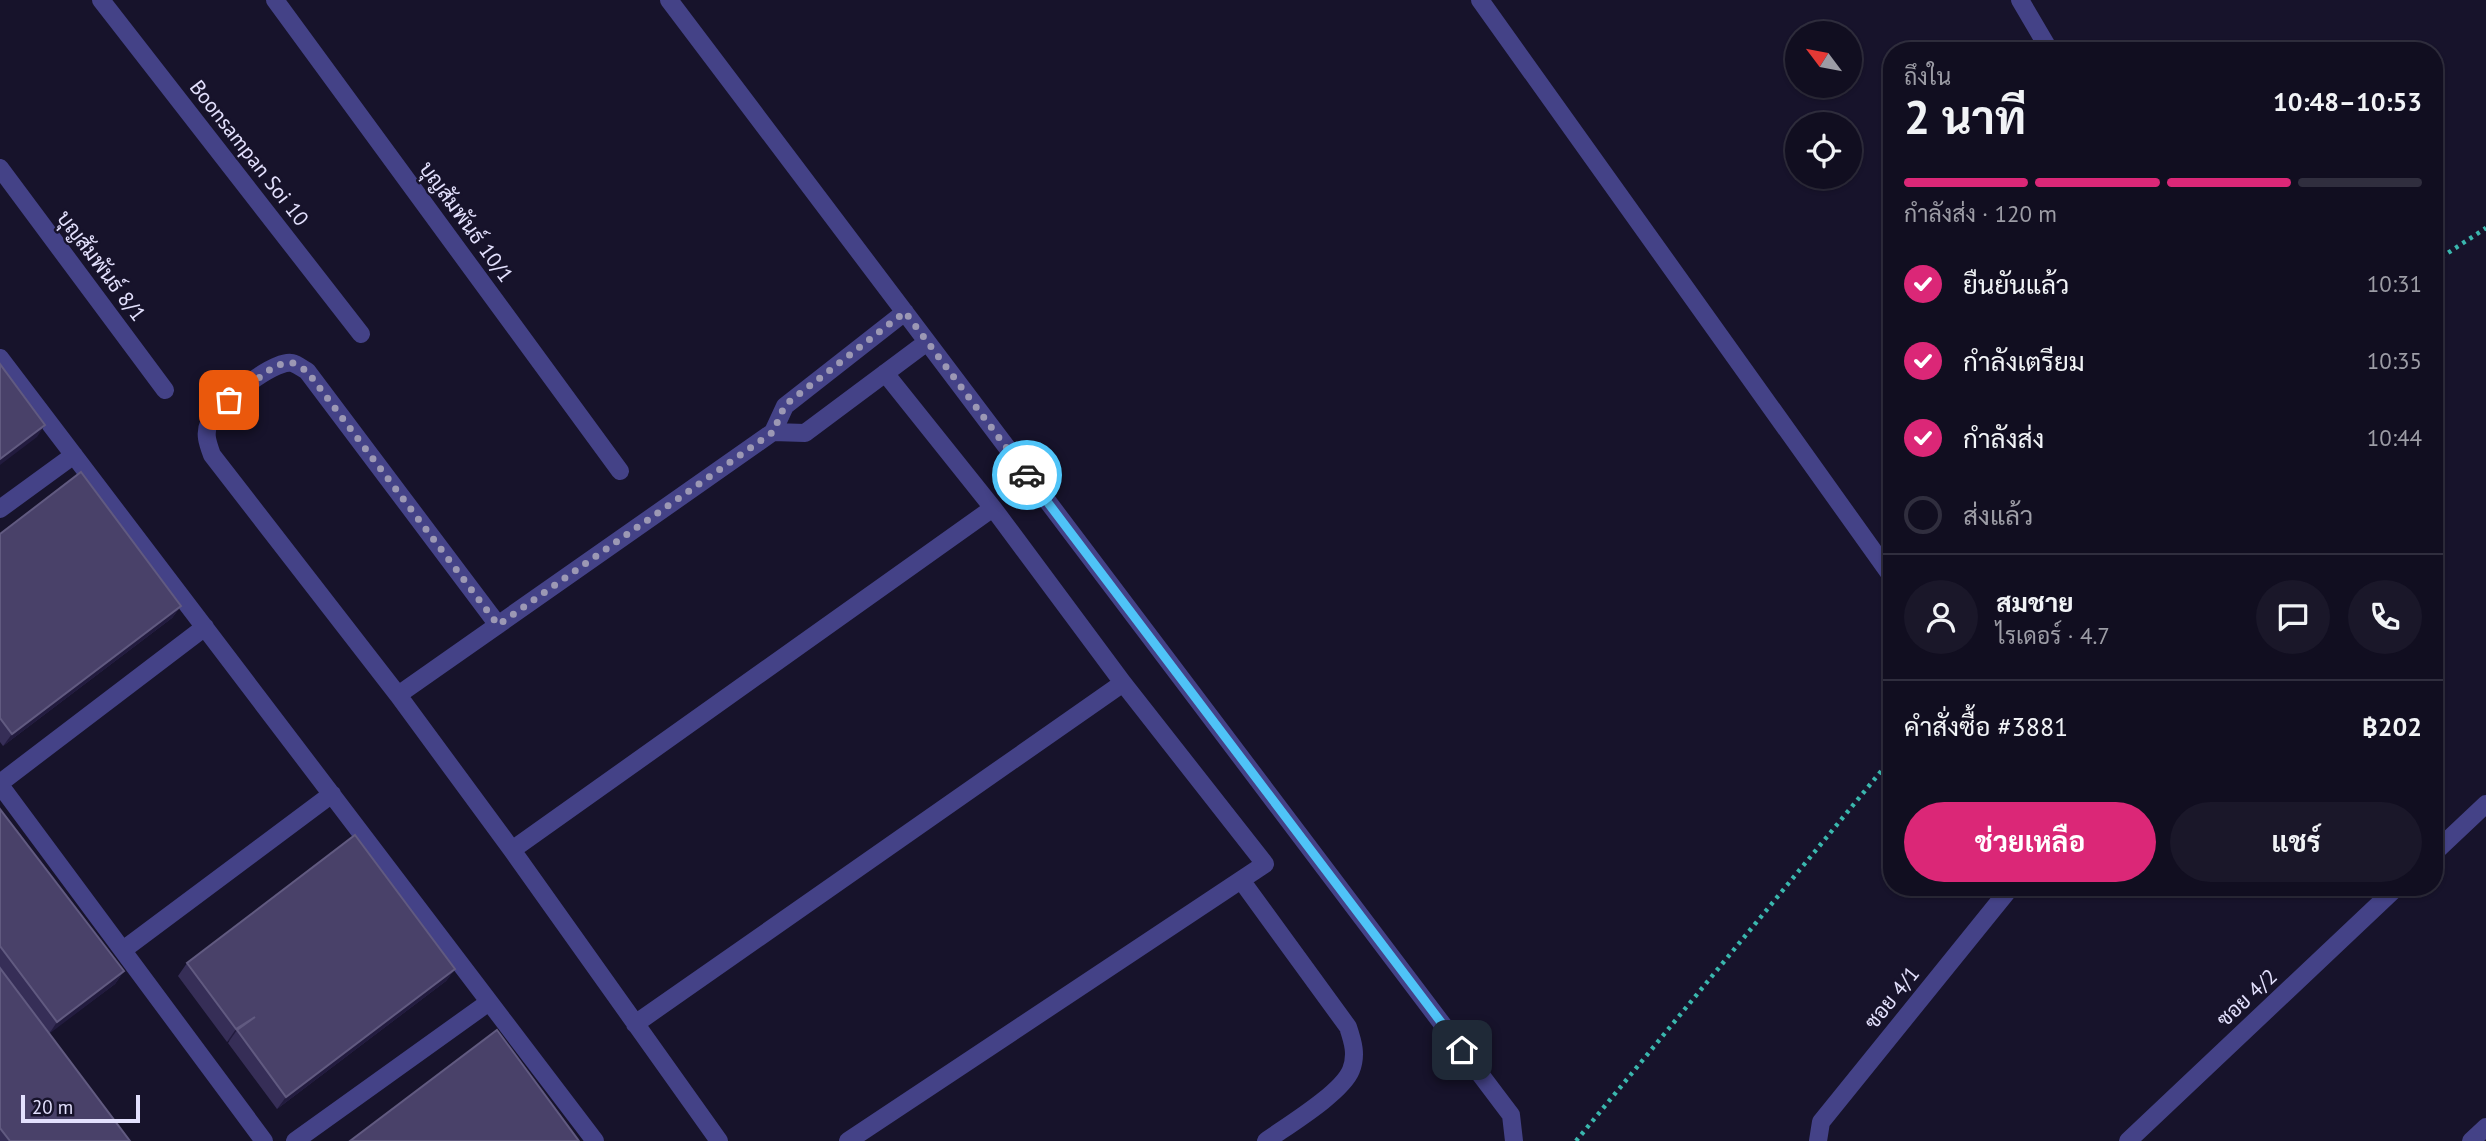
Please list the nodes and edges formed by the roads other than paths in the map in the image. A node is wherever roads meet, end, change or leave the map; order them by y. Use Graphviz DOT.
graph roads {
  1 [pos="101,0"];
  2 [pos="275,0"];
  3 [pos="669,0"];
  4 [pos="1480,0"];
  5 [pos="2020,0"];
  6 [pos="2045,42"];
  7 [pos="0,168"];
  8 [pos="905,312"];
  9 [pos="361,334"];
  10 [pos="927,342"];
  11 [pos="0,358"];
  12 [pos="886,373"];
  13 [pos="165,390"];
  14 [pos="773,432"];
  15 [pos="74,455"];
  16 [pos="620,471"];
  17 [pos="993,508"];
  18 [pos="0,509"];
  19 [pos="1883,564"];
  20 [pos="498,625"];
  21 [pos="205,627"];
  22 [pos="1123,683"];
  23 [pos="398,695"];
  24 [pos="0,784"];
  25 [pos="331,794"];
  26 [pos="2486,804"];
  27 [pos="2443,845"];
  28 [pos="512,850"];
  29 [pos="1241,880"];
  30 [pos="2004,896"];
  31 [pos="2388,896"];
  32 [pos="123,950"];
  33 [pos="489,1002"];
  34 [pos="635,1024"];
  35 [pos="2486,1127"];
  36 [pos="264,1141"];
  37 [pos="295,1141"];
  38 [pos="595,1141"];
  39 [pos="719,1141"];
  40 [pos="848,1141"];
  41 [pos="1266,1141"];
  42 [pos="1514,1141"];
  43 [pos="1818,1141"];
  44 [pos="2128,1141"];
  45 [pos="2471,1141"];
  1 -- 9 [label="street, Boonsampan Soi 10"];
  2 -- 16 [label="street, บุญสัมพันธ์ 10/1"];
  3 -- 8 [label="street"];
  4 -- 19 [label="street"];
  5 -- 6 [label="street"];
  7 -- 13 [label="street, บุญสัมพันธ์ 8/1"];
  8 -- 10 [label="street"];
  8 -- 14 [label="street"];
  10 -- 12 [label="street"];
  10 -- 42 [label="street"];
  11 -- 15 [label="street"];
  12 -- 14 [label="street"];
  12 -- 17 [label="street"];
  14 -- 20 [label="street"];
  15 -- 18 [label="street"];
  15 -- 21 [label="street"];
  17 -- 22 [label="street"];
  17 -- 28 [label="street"];
  20 -- 23 [label="street"];
  20 -- 23 [label="street"];
  21 -- 24 [label="street"];
  21 -- 25 [label="street"];
  22 -- 29 [label="street"];
  22 -- 34 [label="street"];
  23 -- 28 [label="street"];
  24 -- 32 [label="street"];
  25 -- 32 [label="street"];
  25 -- 33 [label="street"];
  26 -- 27 [label="street"];
  28 -- 34 [label="street"];
  29 -- 40 [label="street"];
  29 -- 41 [label="street"];
  30 -- 43 [label="street, ซอย 4/1"];
  31 -- 44 [label="street, ซอย 4/2"];
  32 -- 36 [label="street"];
  33 -- 37 [label="street"];
  33 -- 38 [label="street"];
  34 -- 39 [label="street"];
  35 -- 45 [label="street"];
}
